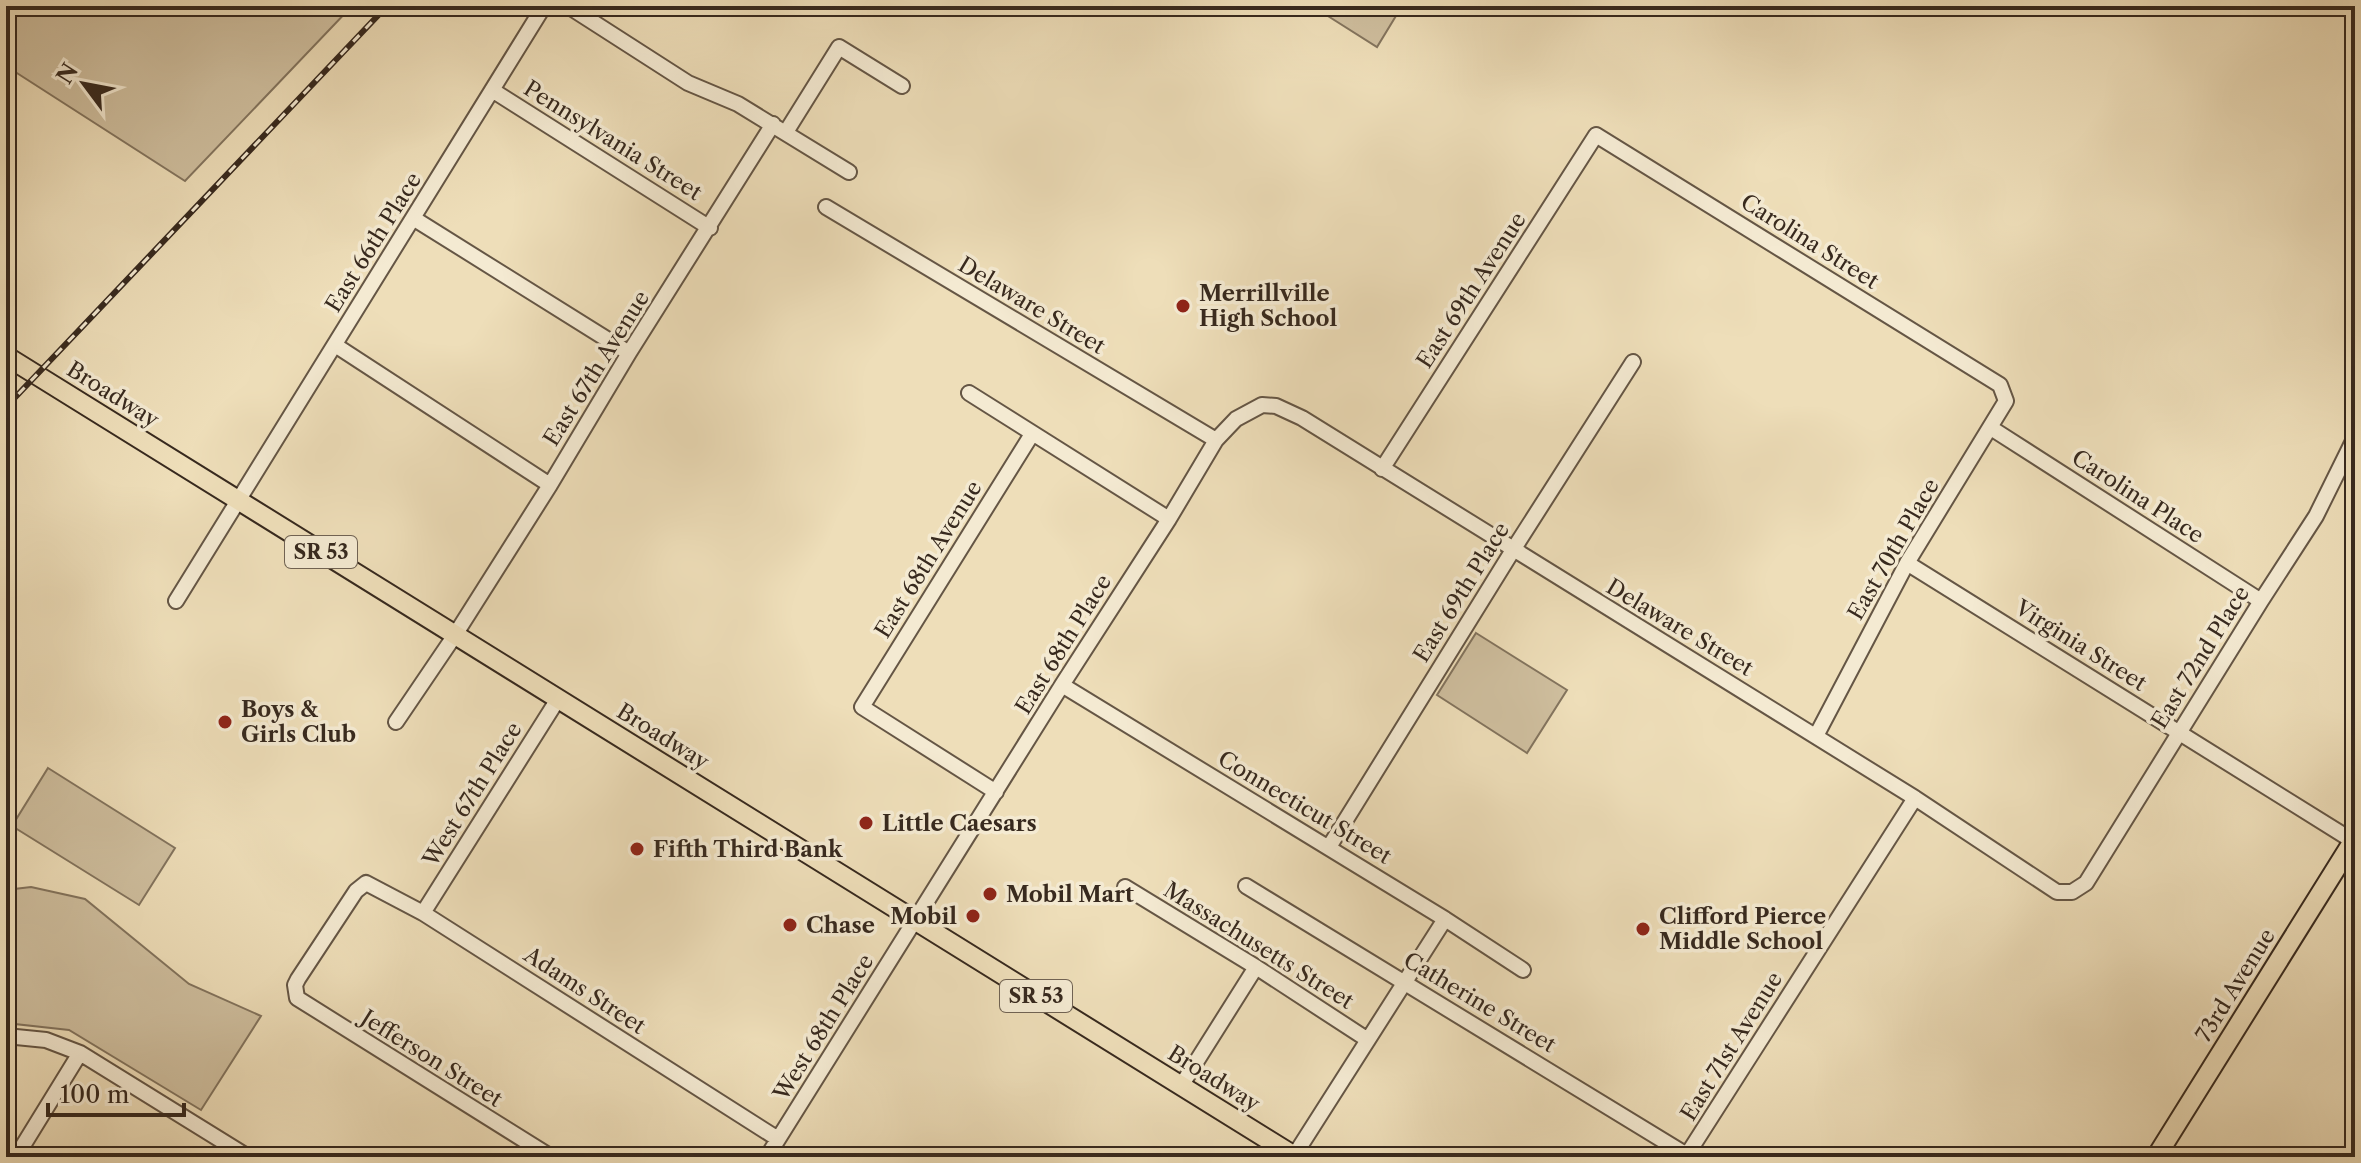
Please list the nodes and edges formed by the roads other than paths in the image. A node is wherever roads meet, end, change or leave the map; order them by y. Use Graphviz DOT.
graph roads {
  1 [pos="544,6"];
  2 [pos="568,6"];
  3 [pos="902,86"];
  4 [pos="492,90"];
  5 [pos="780,128"];
  6 [pos="1596,135"];
  7 [pos="849,172"];
  8 [pos="826,207"];
  9 [pos="413,218"];
  10 [pos="710,228"];
  11 [pos="335,345"];
  12 [pos="629,353"];
  13 [pos="6,356"];
  14 [pos="1633,362"];
  15 [pos="2000,385"];
  16 [pos="969,393"];
  17 [pos="1262,405"];
  18 [pos="1991,428"];
  19 [pos="1032,434"];
  20 [pos="2355,437"];
  21 [pos="1216,440"];
  22 [pos="1382,469"];
  23 [pos="550,485"];
  24 [pos="238,501"];
  25 [pos="1169,519"];
  26 [pos="1513,550"];
  27 [pos="1907,563"];
  28 [pos="176,601"];
  29 [pos="2261,601"];
  30 [pos="455,635"];
  31 [pos="1062,685"];
  32 [pos="558,699"];
  33 [pos="396,722"];
  34 [pos="2179,732"];
  35 [pos="1816,736"];
  36 [pos="996,792"];
  37 [pos="1915,798"];
  38 [pos="2354,839"];
  39 [pos="1329,847"];
  40 [pos="1246,886"];
  41 [pos="1125,887"];
  42 [pos="2072,892"];
  43 [pos="423,913"];
  44 [pos="1445,919"];
  45 [pos="916,922"];
  46 [pos="1256,967"];
  47 [pos="1523,970"];
  48 [pos="1405,982"];
  49 [pos="295,992"];
  50 [pos="6,1036"];
  51 [pos="1368,1040"];
  52 [pos="80,1053"];
  53 [pos="1181,1086"];
  54 [pos="778,1139"];
  55 [pos="1666,1151"];
  56 [pos="1689,1156"];
  57 [pos="16,1157"];
  58 [pos="248,1157"];
  59 [pos="551,1157"];
  60 [pos="767,1157"];
  61 [pos="1295,1157"];
  62 [pos="2156,1157"];
  1 -- 4 [label="street, East 66th Place"];
  2 -- 5 [label="street"];
  3 -- 5 [label="street, East 67th Avenue"];
  4 -- 9 [label="street, East 66th Place"];
  4 -- 10 [label="street, Pennsylvania Street"];
  5 -- 7 [label="street"];
  5 -- 10 [label="street, East 67th Avenue"];
  6 -- 15 [label="street, Carolina Street"];
  6 -- 22 [label="street, East 69th Avenue"];
  8 -- 21 [label="street, Delaware Street"];
  9 -- 11 [label="street, East 66th Place"];
  9 -- 12 [label="street"];
  10 -- 12 [label="street, East 67th Avenue"];
  11 -- 23 [label="street"];
  11 -- 24 [label="street, East 66th Place"];
  12 -- 23 [label="street, East 67th Avenue"];
  13 -- 24 [label="main road, Broadway / SR 53"];
  14 -- 26 [label="street, East 69th Place"];
  15 -- 18 [label="street, East 70th Place"];
  16 -- 19 [label="street"];
  17 -- 21 [label="street, East 68th Place"];
  17 -- 22 [label="street, Delaware Street"];
  18 -- 27 [label="street, East 70th Place"];
  18 -- 29 [label="street, Carolina Place"];
  19 -- 25 [label="street"];
  19 -- 36 [label="street, East 68th Avenue"];
  20 -- 29 [label="street, East 72nd Place"];
  21 -- 25 [label="street, East 68th Place"];
  22 -- 26 [label="street, Delaware Street"];
  23 -- 30 [label="street, East 67th Avenue"];
  24 -- 28 [label="street, East 66th Place"];
  24 -- 30 [label="main road, Broadway / SR 53"];
  25 -- 31 [label="street, East 68th Place"];
  26 -- 35 [label="street, Delaware Street"];
  26 -- 39 [label="street, East 69th Place"];
  27 -- 34 [label="street, Virginia Street"];
  27 -- 35 [label="street, East 70th Place"];
  29 -- 34 [label="street, East 72nd Place"];
  30 -- 32 [label="main road, Broadway / SR 53"];
  30 -- 33 [label="street, East 67th Avenue"];
  31 -- 36 [label="street, East 68th Place"];
  31 -- 39 [label="street, Connecticut Street"];
  32 -- 43 [label="street, West 67th Place"];
  32 -- 45 [label="main road, Broadway / SR 53"];
  34 -- 38 [label="street, Virginia Street"];
  34 -- 42 [label="street, East 72nd Place"];
  35 -- 37 [label="street, Delaware Street"];
  36 -- 45 [label="street, East 68th Place"];
  37 -- 42 [label="street, Delaware Street"];
  37 -- 56 [label="street, East 71st Avenue"];
  38 -- 62 [label="main road, 73rd Avenue"];
  39 -- 44 [label="street, Connecticut Street"];
  40 -- 48 [label="street, Catherine Street"];
  41 -- 46 [label="street, Massachusetts Street"];
  43 -- 49 [label="street, Adams Street"];
  43 -- 54 [label="street, Adams Street"];
  44 -- 47 [label="street, Connecticut Street"];
  44 -- 48 [label="street"];
  45 -- 53 [label="main road, Broadway / SR 53"];
  45 -- 54 [label="street, West 68th Place"];
  46 -- 51 [label="street, Massachusetts Street"];
  46 -- 53 [label="street"];
  48 -- 51 [label="street"];
  48 -- 55 [label="street, Catherine Street"];
  49 -- 59 [label="street, Jefferson Street"];
  50 -- 52 [label="street"];
  51 -- 61 [label="street"];
  52 -- 57 [label="street"];
  52 -- 58 [label="street"];
  53 -- 61 [label="main road, Broadway / SR 53"];
  54 -- 60 [label="street, West 68th Place"];
  55 -- 56 [label="street, Catherine Street"];
}
